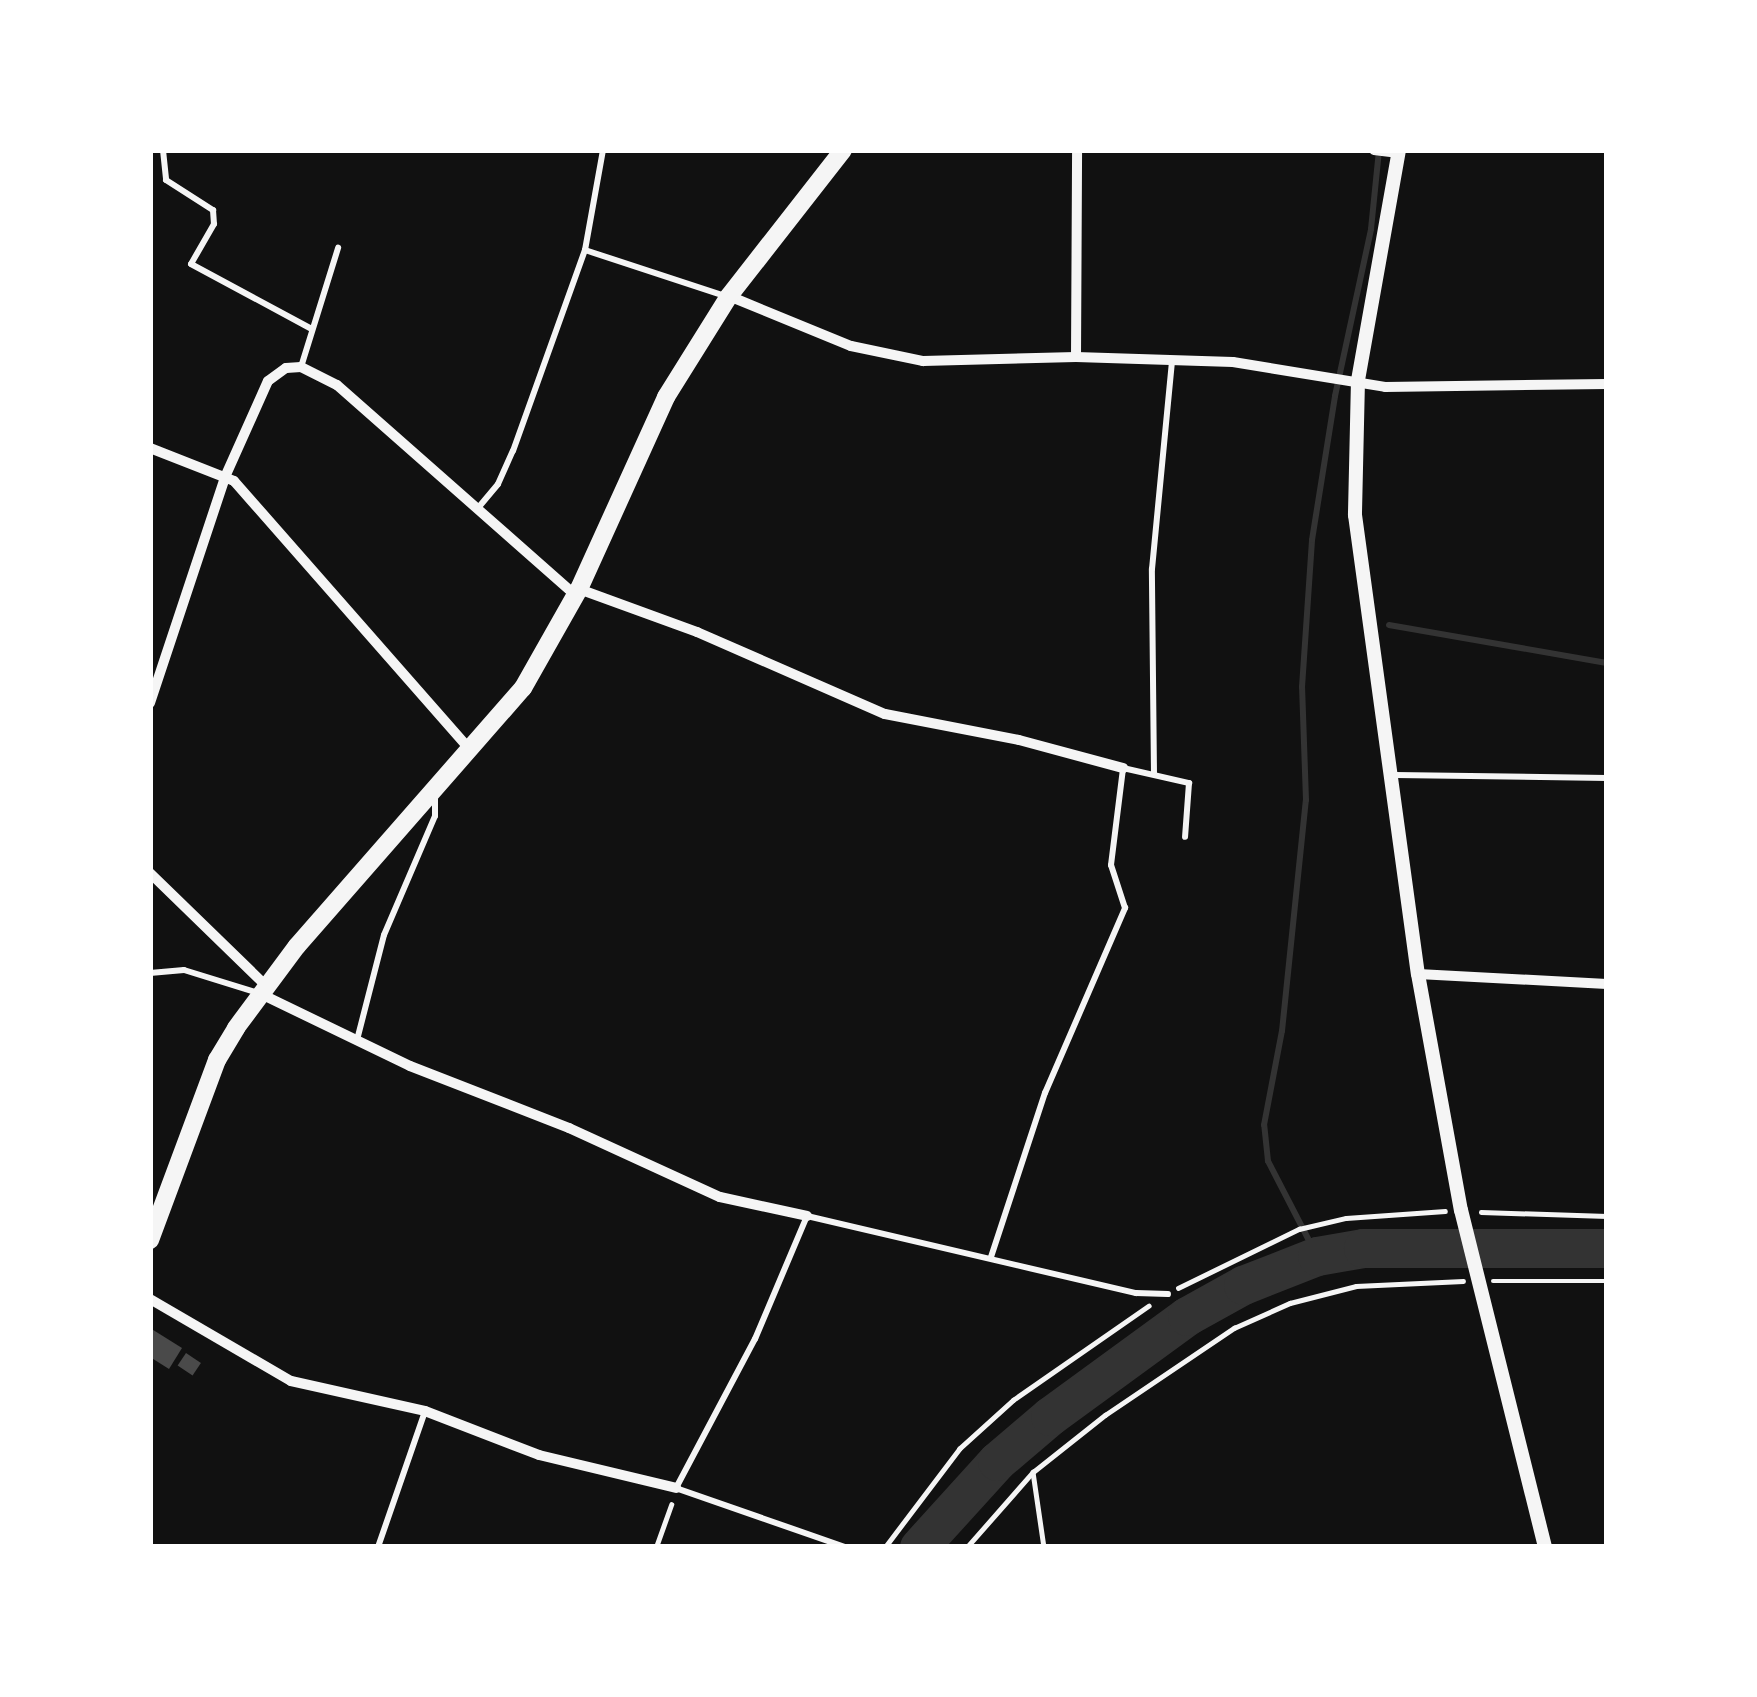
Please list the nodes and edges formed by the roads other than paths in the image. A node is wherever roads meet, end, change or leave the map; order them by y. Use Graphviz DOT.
graph roads {
  1 [pos="164,150"];
  2 [pos="603,150"];
  3 [pos="842,150"];
  4 [pos="1077,150"];
  5 [pos="1374,150"];
  6 [pos="1399,151"];
  7 [pos="338,248"];
  8 [pos="585,250"];
  9 [pos="729,296"];
  10 [pos="310,328"];
  11 [pos="1076,357"];
  12 [pos="1172,362"];
  13 [pos="301,367"];
  14 [pos="1358,380"];
  15 [pos="1607,384"];
  16 [pos="150,448"];
  17 [pos="225,477"];
  18 [pos="478,508"];
  19 [pos="577,593"];
  20 [pos="150,703"];
  21 [pos="471,751"];
  22 [pos="1124,768"];
  23 [pos="1154,774"];
  24 [pos="1389,775"];
  25 [pos="1607,778"];
  26 [pos="435,792"];
  27 [pos="1185,837"];
  28 [pos="150,873"];
  29 [pos="150,973"];
  30 [pos="1418,974"];
  31 [pos="1607,984"];
  32 [pos="262,989"];
  33 [pos="357,1040"];
  34 [pos="807,1216"];
  35 [pos="150,1240"];
  36 [pos="991,1257"];
  37 [pos="1168,1294"];
  38 [pos="150,1299"];
  39 [pos="425,1411"];
  40 [pos="676,1488"];
  41 [pos="378,1547"];
  42 [pos="845,1547"];
  43 [pos="1545,1547"];
  1 -- 10 [label="lane"];
  2 -- 8 [label="lane"];
  3 -- 9 [label="main road"];
  4 -- 11 [label="street"];
  5 -- 6 [label="street"];
  6 -- 14 [label="street"];
  7 -- 10 [label="lane"];
  8 -- 9 [label="lane"];
  8 -- 18 [label="lane"];
  9 -- 11 [label="street"];
  9 -- 19 [label="main road"];
  10 -- 13 [label="lane"];
  11 -- 12 [label="street"];
  12 -- 14 [label="street"];
  12 -- 23 [label="lane"];
  13 -- 17 [label="street"];
  13 -- 18 [label="street"];
  14 -- 15 [label="street"];
  14 -- 24 [label="street"];
  16 -- 17 [label="street"];
  17 -- 20 [label="street"];
  17 -- 21 [label="street"];
  18 -- 19 [label="street"];
  19 -- 21 [label="main road"];
  19 -- 22 [label="street"];
  21 -- 26 [label="main road"];
  22 -- 23 [label="lane"];
  22 -- 36 [label="lane"];
  23 -- 27 [label="lane"];
  24 -- 25 [label="lane"];
  24 -- 30 [label="street"];
  26 -- 32 [label="main road"];
  26 -- 33 [label="lane"];
  28 -- 32 [label="street"];
  29 -- 32 [label="lane"];
  30 -- 31 [label="street"];
  30 -- 43 [label="street"];
  32 -- 33 [label="street"];
  32 -- 35 [label="main road"];
  33 -- 34 [label="street"];
  34 -- 36 [label="lane"];
  34 -- 40 [label="lane"];
  36 -- 37 [label="lane"];
  38 -- 39 [label="street"];
  39 -- 40 [label="street"];
  39 -- 41 [label="lane"];
  40 -- 42 [label="lane"];
}
